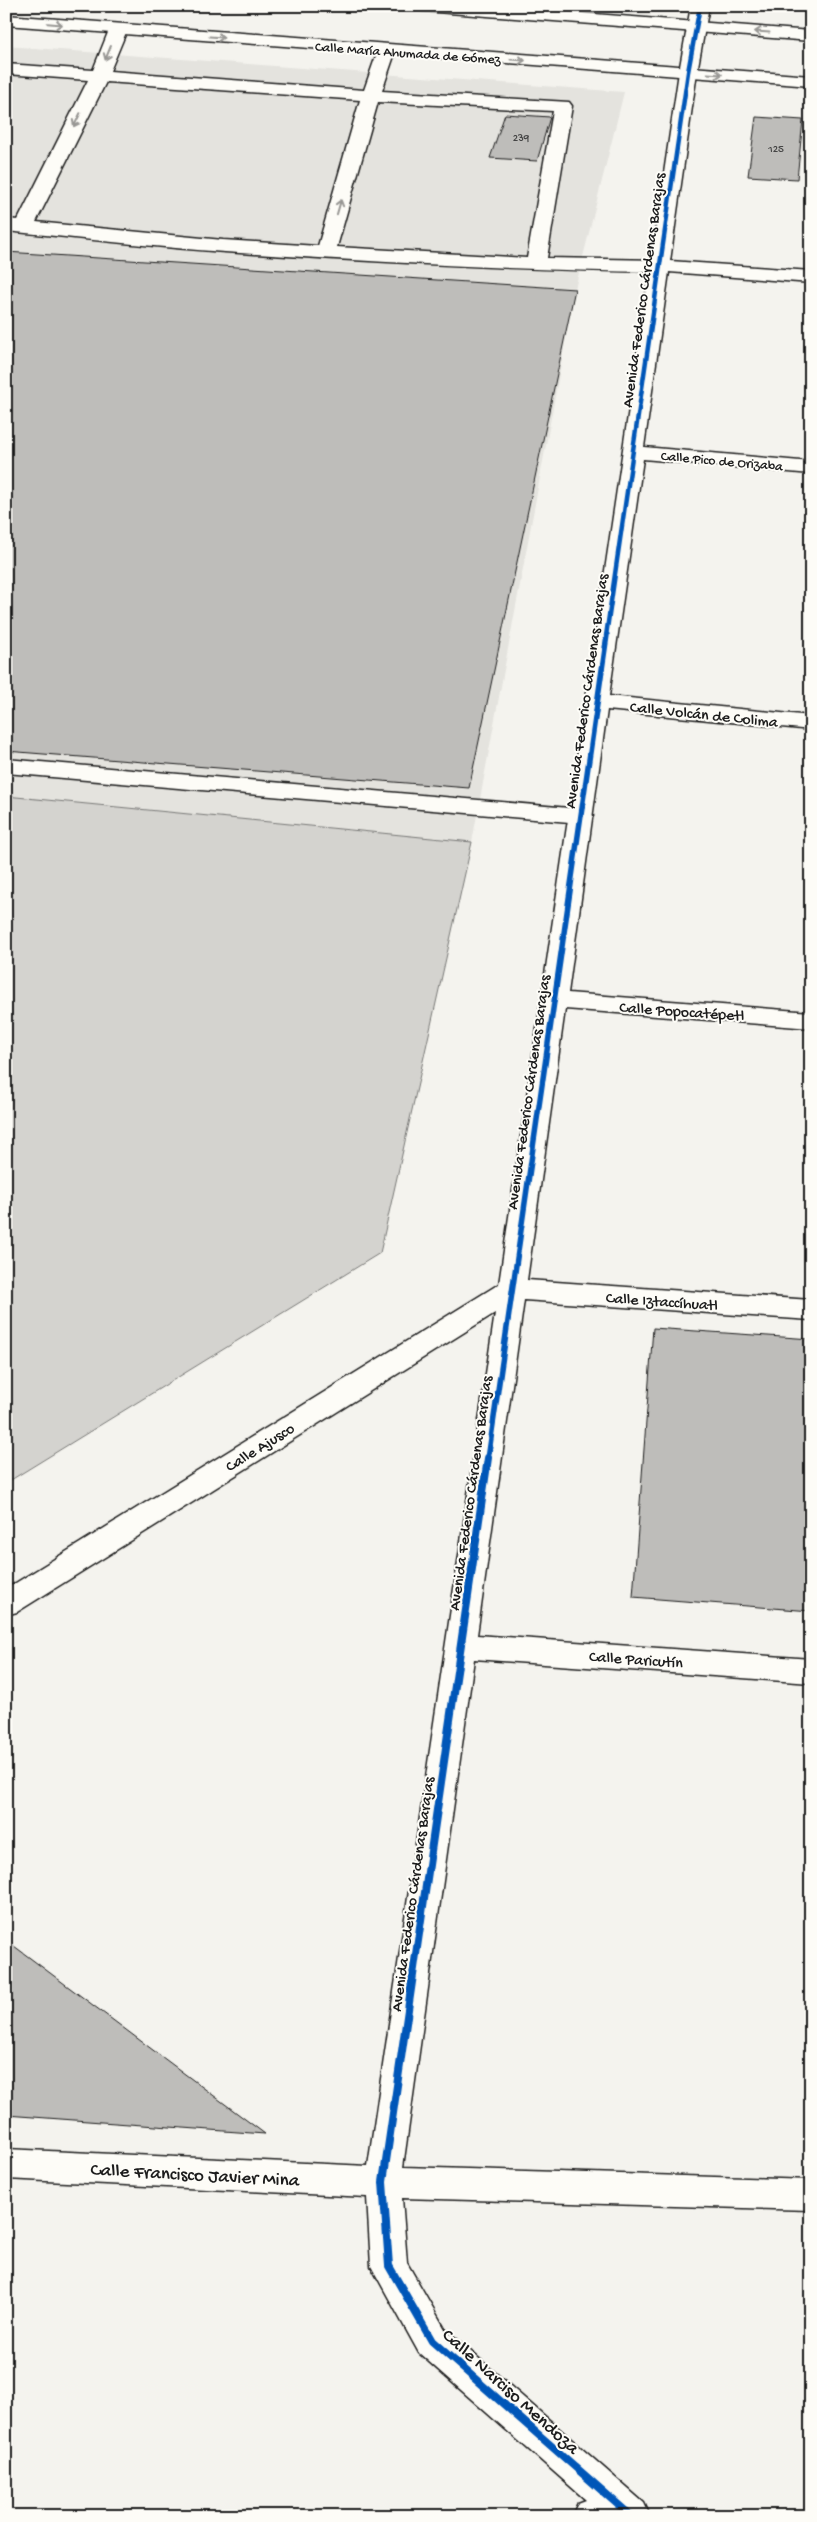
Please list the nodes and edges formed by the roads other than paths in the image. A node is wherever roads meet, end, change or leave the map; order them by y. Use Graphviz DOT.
graph roads {
  1 [pos="423,6"];
  2 [pos="698,17"];
  3 [pos="6,20"];
  4 [pos="118,30"];
  5 [pos="811,36"];
  6 [pos="387,50"];
  7 [pos="6,69"];
  8 [pos="688,72"];
  9 [pos="99,76"];
  10 [pos="811,81"];
  11 [pos="372,96"];
  12 [pos="15,226"];
  13 [pos="326,253"];
  14 [pos="536,264"];
  15 [pos="660,266"];
  16 [pos="811,277"];
  17 [pos="633,452"];
  18 [pos="811,468"];
  19 [pos="597,702"];
  20 [pos="811,723"];
  21 [pos="6,766"];
  22 [pos="581,816"];
  23 [pos="554,1000"];
  24 [pos="811,1020"];
  25 [pos="512,1289"];
  26 [pos="811,1310"];
  27 [pos="6,1604"];
  28 [pos="461,1646"];
  29 [pos="811,1671"];
  30 [pos="6,2164"];
  31 [pos="383,2182"];
  32 [pos="811,2194"];
  33 [pos="614,2512"];
  1 -- 2 [label="street"];
  5 -- 2 [label="street, one-way"];
  2 -- 8 [label="street, Avenida Federico Cárdenas Barajas"];
  3 -- 4 [label="street, Calle María Ahumada de Gómez, one-way"];
  4 -- 6 [label="street, Calle María Ahumada de Gómez, one-way"];
  4 -- 9 [label="street, one-way"];
  6 -- 8 [label="street, Calle María Ahumada de Gómez, one-way"];
  6 -- 11 [label="street"];
  7 -- 9 [label="street"];
  8 -- 10 [label="street, Calle María Ahumada de Gómez, one-way"];
  8 -- 15 [label="street, Avenida Federico Cárdenas Barajas"];
  9 -- 11 [label="street"];
  9 -- 12 [label="street, one-way"];
  13 -- 11 [label="street, one-way"];
  11 -- 14 [label="street"];
  12 -- 13 [label="street"];
  13 -- 14 [label="street"];
  14 -- 15 [label="street"];
  15 -- 16 [label="street"];
  15 -- 17 [label="street, Avenida Federico Cárdenas Barajas"];
  17 -- 18 [label="street, Calle Pico de Orizaba"];
  17 -- 19 [label="street, Avenida Federico Cárdenas Barajas"];
  19 -- 20 [label="street, Calle Volcán de Colima"];
  19 -- 22 [label="street, Avenida Federico Cárdenas Barajas"];
  21 -- 22 [label="street"];
  22 -- 23 [label="street, Avenida Federico Cárdenas Barajas"];
  23 -- 24 [label="street, Calle Popocatépetl"];
  23 -- 25 [label="street, Avenida Federico Cárdenas Barajas"];
  25 -- 26 [label="street, Calle Iztaccíhuatl"];
  25 -- 27 [label="street, Calle Ajusco"];
  25 -- 28 [label="street, Avenida Federico Cárdenas Barajas"];
  28 -- 29 [label="street, Calle Paricutín"];
  28 -- 31 [label="street, Avenida Federico Cárdenas Barajas"];
  30 -- 31 [label="street, Calle Francisco Javier Mina"];
  31 -- 32 [label="street"];
  31 -- 33 [label="street, Calle Narciso Mendoza"];
}
